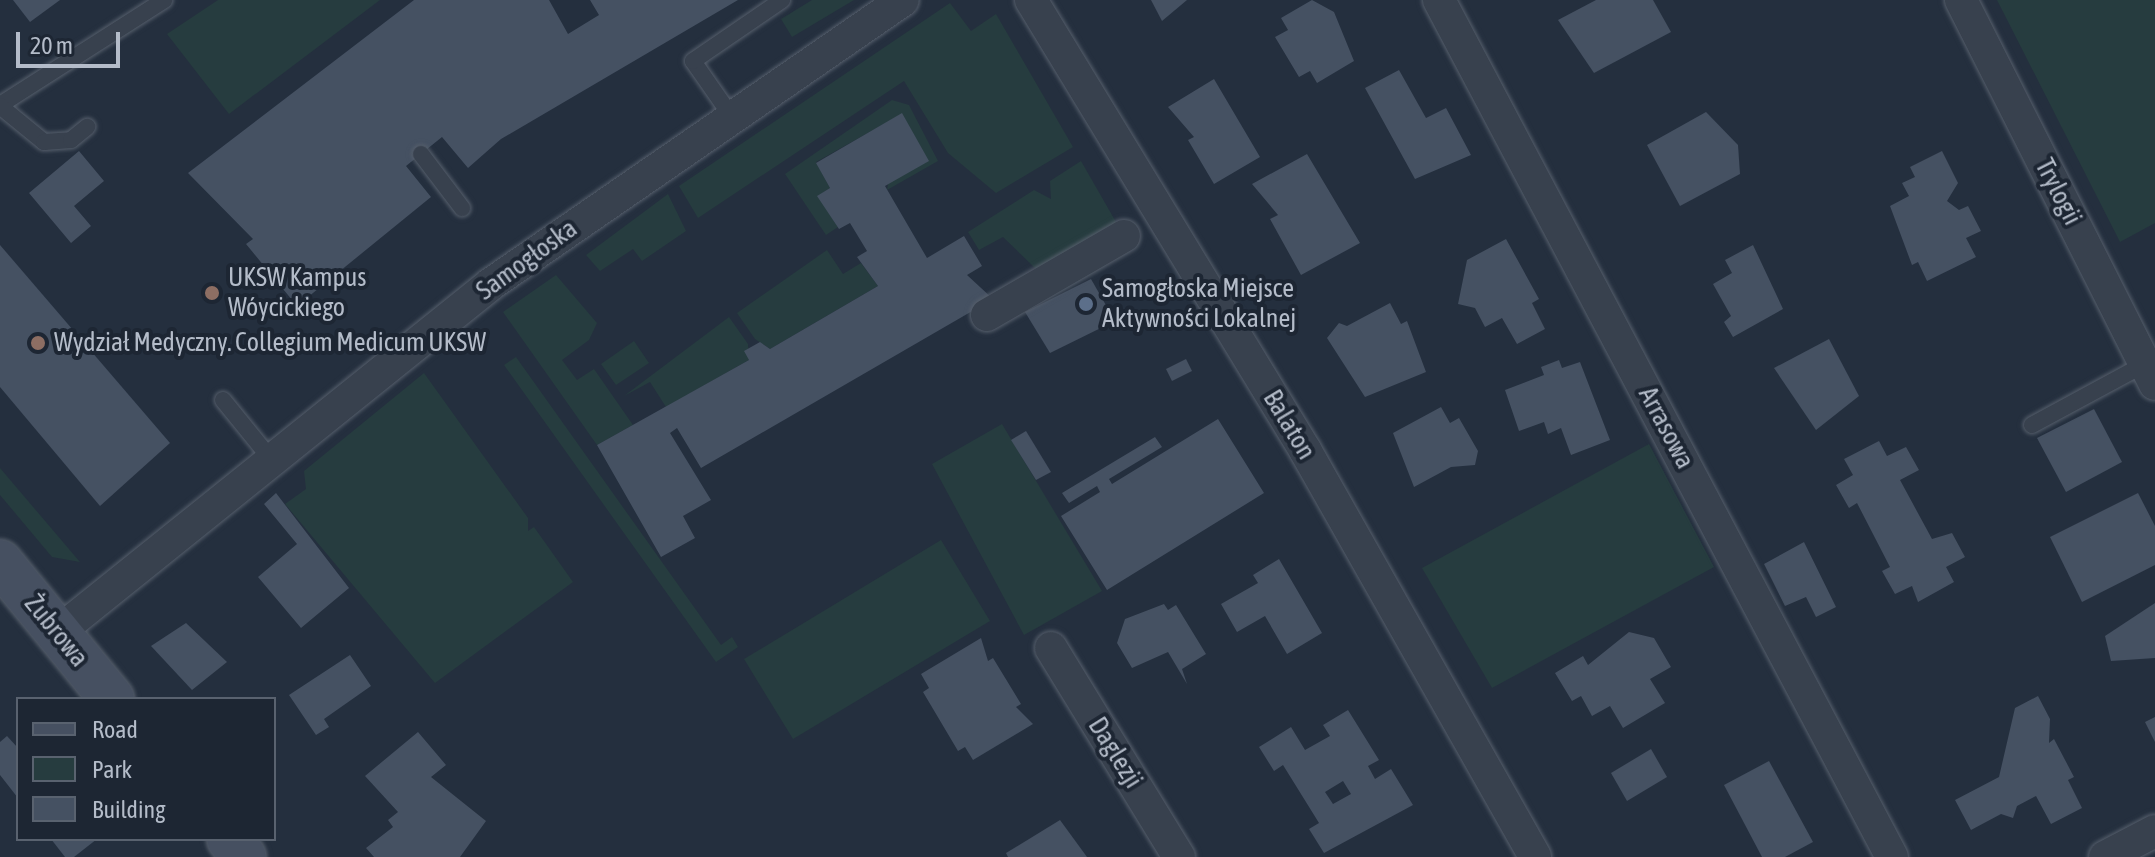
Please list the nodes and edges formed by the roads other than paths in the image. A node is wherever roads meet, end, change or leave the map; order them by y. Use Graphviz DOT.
graph roads {
  1 [pos="782,0"];
  2 [pos="903,0"];
  3 [pos="1031,0"];
  4 [pos="1439,0"];
  5 [pos="1961,0"];
  6 [pos="157,2"];
  7 [pos="0,105"];
  8 [pos="732,117"];
  9 [pos="87,127"];
  10 [pos="421,154"];
  11 [pos="462,208"];
  12 [pos="1124,236"];
  13 [pos="987,315"];
  14 [pos="2150,374"];
  15 [pos="223,400"];
  16 [pos="2032,425"];
  17 [pos="271,459"];
  18 [pos="0,562"];
  19 [pos="57,633"];
  20 [pos="1051,648"];
  21 [pos="110,697"];
  22 [pos="2155,831"];
  23 [pos="231,841"];
  24 [pos="244,857"];
  25 [pos="1179,857"];
  26 [pos="1535,857"];
  27 [pos="1892,857"];
  28 [pos="2105,857"];
  1 -- 8 [label="lane"];
  2 -- 8 [label="street, Samogłoska"];
  3 -- 26 [label="street, Balaton"];
  4 -- 27 [label="street, Arrasowa"];
  5 -- 14 [label="street, Trylogii"];
  6 -- 7 [label="lane"];
  7 -- 9 [label="lane"];
  8 -- 17 [label="street, Samogłoska"];
  10 -- 11 [label="lane"];
  12 -- 13 [label="street"];
  14 -- 16 [label="lane"];
  15 -- 17 [label="lane"];
  17 -- 19 [label="street, Samogłoska"];
  18 -- 19 [label="street, Żubrowa"];
  19 -- 21 [label="street, Żubrowa"];
  20 -- 25 [label="street, Daglezji"];
  22 -- 28 [label="street"];
  23 -- 24 [label="street"];
}
